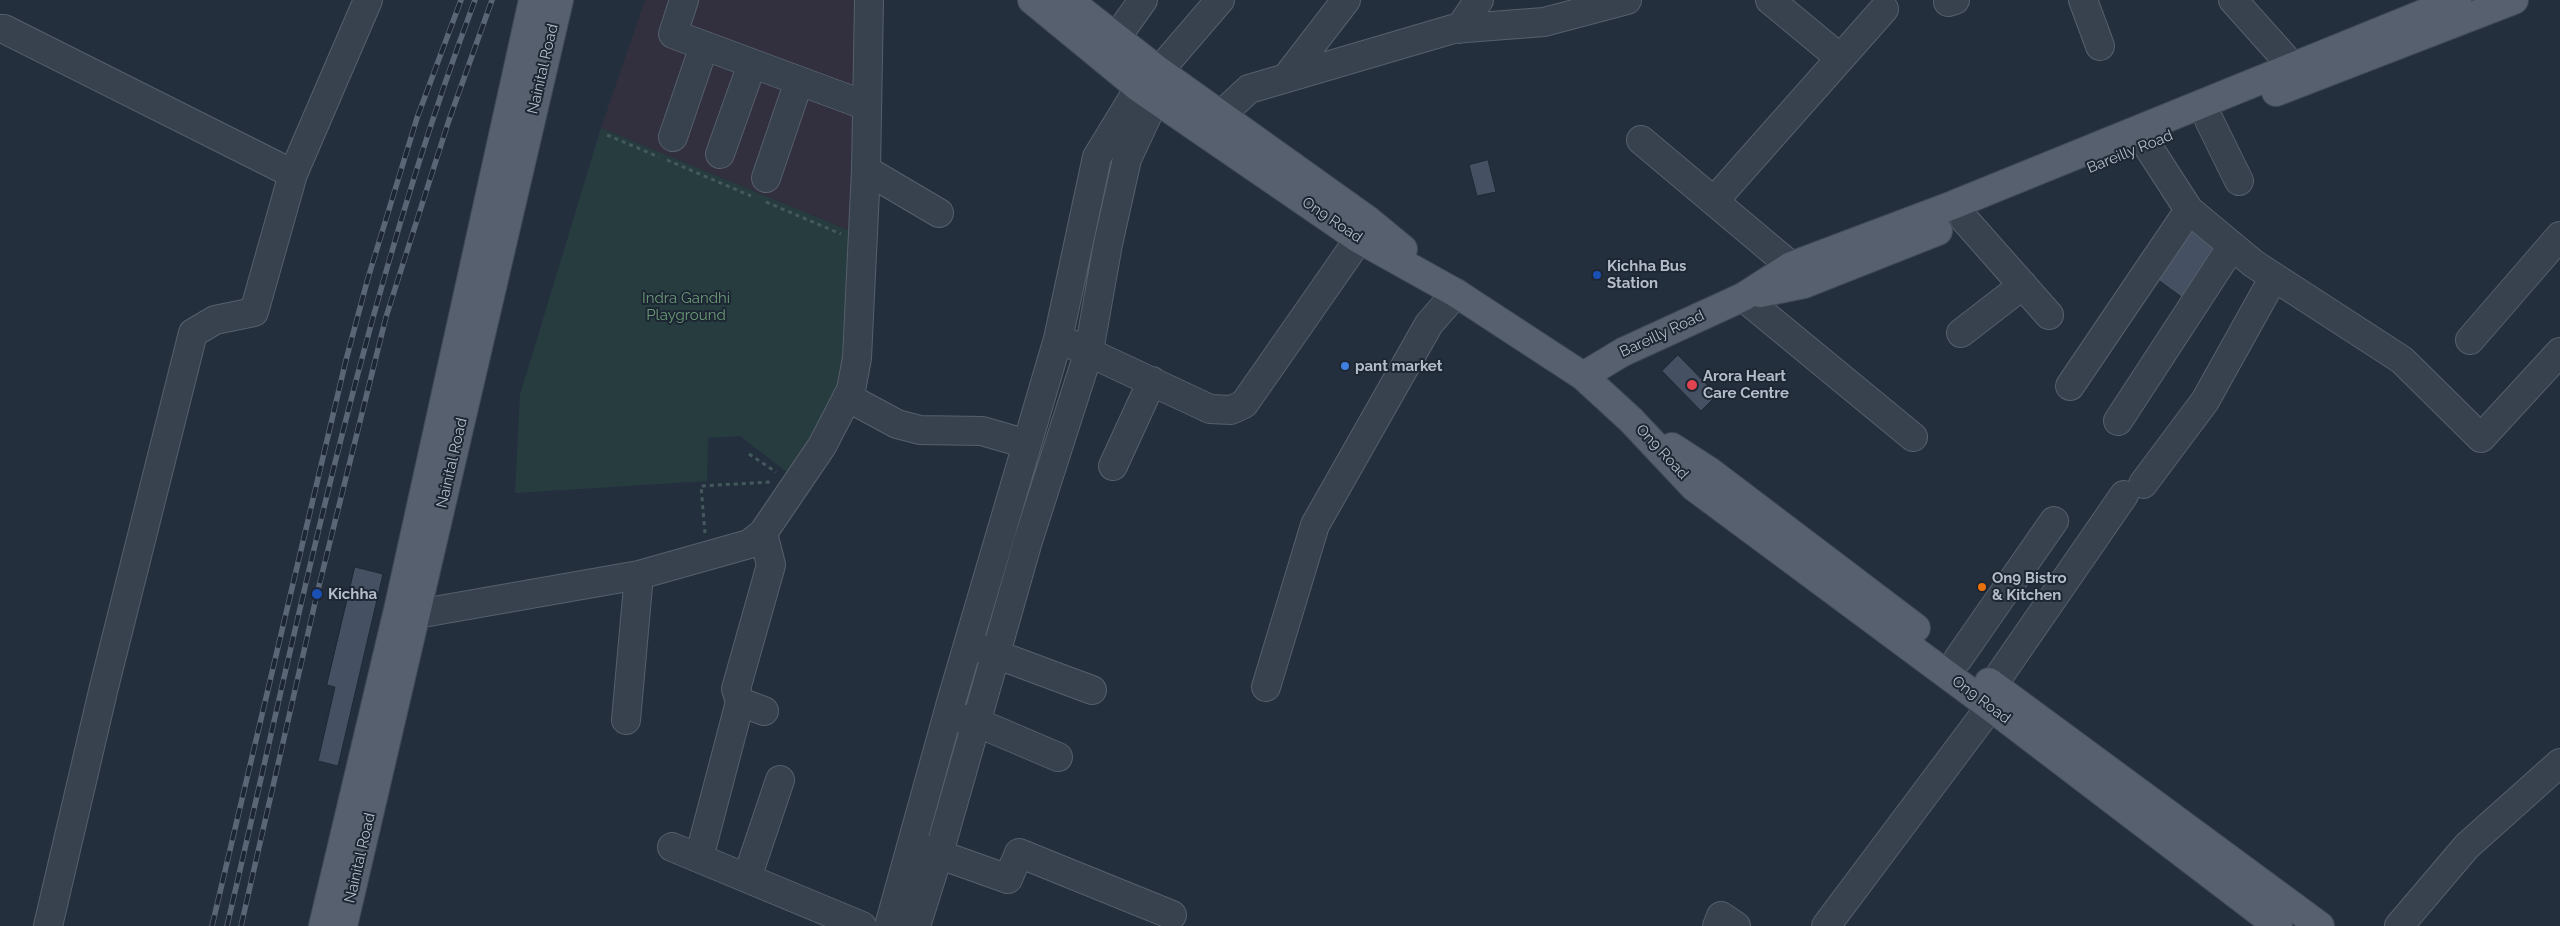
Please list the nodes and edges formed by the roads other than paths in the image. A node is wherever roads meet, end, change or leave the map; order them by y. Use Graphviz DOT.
graph roads {
  1 [pos="368,0"];
  2 [pos="533,0"];
  3 [pos="559,0"];
  4 [pos="684,0"];
  5 [pos="869,0"];
  6 [pos="1032,0"];
  7 [pos="1068,0"];
  8 [pos="1143,0"];
  9 [pos="1220,0"];
  10 [pos="1346,0"];
  11 [pos="1479,0"];
  12 [pos="1627,0"];
  13 [pos="1770,0"];
  14 [pos="2083,0"];
  15 [pos="2233,0"];
  16 [pos="2457,0"];
  17 [pos="2514,0"];
  18 [pos="1589,6"];
  19 [pos="1884,9"];
  20 [pos="0,29"];
  21 [pos="1459,29"];
  22 [pos="1116,38"];
  23 [pos="704,46"];
  24 [pos="2100,46"];
  25 [pos="1840,58"];
  26 [pos="752,64"];
  27 [pos="2292,66"];
  28 [pos="1286,78"];
  29 [pos="799,81"];
  30 [pos="1151,86"];
  31 [pos="867,106"];
  32 [pos="1221,115"];
  33 [pos="2209,120"];
  34 [pos="673,137"];
  35 [pos="1641,140"];
  36 [pos="2147,145"];
  37 [pos="720,154"];
  38 [pos="866,170"];
  39 [pos="293,174"];
  40 [pos="766,178"];
  41 [pos="2239,181"];
  42 [pos="1714,201"];
  43 [pos="2189,210"];
  44 [pos="940,213"];
  45 [pos="1965,220"];
  46 [pos="2558,225"];
  47 [pos="1359,239"];
  48 [pos="2232,246"];
  49 [pos="1791,266"];
  50 [pos="2274,276"];
  51 [pos="2023,285"];
  52 [pos="1456,293"];
  53 [pos="1743,297"];
  54 [pos="2049,315"];
  55 [pos="1961,333"];
  56 [pos="1058,339"];
  57 [pos="2470,340"];
  58 [pos="1089,350"];
  59 [pos="2560,352"];
  60 [pos="1583,376"];
  61 [pos="1152,382"];
  62 [pos="2070,386"];
  63 [pos="848,397"];
  64 [pos="1631,420"];
  65 [pos="2118,421"];
  66 [pos="1913,437"];
  67 [pos="1027,444"];
  68 [pos="1113,466"];
  69 [pos="2054,521"];
  70 [pos="764,534"];
  71 [pos="639,576"];
  72 [pos="418,614"];
  73 [pos="968,645"];
  74 [pos="996,652"];
  75 [pos="1958,659"];
  76 [pos="1266,687"];
  77 [pos="1092,690"];
  78 [pos="1992,696"];
  79 [pos="948,715"];
  80 [pos="626,720"];
  81 [pos="976,722"];
  82 [pos="1058,757"];
  83 [pos="2560,763"];
  84 [pos="780,780"];
  85 [pos="911,846"];
  86 [pos="672,847"];
  87 [pos="939,853"];
  88 [pos="699,858"];
  89 [pos="747,878"];
  90 [pos="1172,915"];
  91 [pos="48,926"];
  92 [pos="323,926"];
  93 [pos="343,926"];
  94 [pos="862,926"];
  95 [pos="889,926"];
  96 [pos="916,926"];
  97 [pos="1717,926"];
  98 [pos="1736,926"];
  99 [pos="1826,926"];
  100 [pos="2278,926"];
  101 [pos="2320,926"];
  102 [pos="2399,926"];
  1 -- 39 [label="street"];
  2 -- 92 [label="main road, Nainital Road"];
  3 -- 72 [label="main road, Nainital Road"];
  4 -- 23 [label="street"];
  5 -- 31 [label="street"];
  6 -- 30 [label="main road, On9 Road"];
  7 -- 22 [label="main road"];
  8 -- 22 [label="street"];
  9 -- 30 [label="street"];
  10 -- 28 [label="street"];
  11 -- 21 [label="street"];
  12 -- 18 [label="street"];
  13 -- 25 [label="street"];
  14 -- 24 [label="street"];
  15 -- 27 [label="street"];
  16 -- 27 [label="main road, Bareilly Road"];
  17 -- 33 [label="main road, Bareilly Road"];
  18 -- 21 [label="street"];
  19 -- 25 [label="street"];
  20 -- 39 [label="street"];
  21 -- 28 [label="street"];
  22 -- 30 [label="main road"];
  23 -- 26 [label="street"];
  23 -- 34 [label="street"];
  25 -- 42 [label="street"];
  26 -- 29 [label="street"];
  26 -- 37 [label="street"];
  27 -- 49 [label="main road, Bareilly Road"];
  28 -- 32 [label="street"];
  29 -- 31 [label="street"];
  29 -- 40 [label="street"];
  30 -- 32 [label="main road"];
  30 -- 47 [label="main road, On9 Road"];
  30 -- 56 [label="street"];
  30 -- 58 [label="street"];
  31 -- 38 [label="street"];
  32 -- 52 [label="main road"];
  33 -- 36 [label="main road, Bareilly Road"];
  33 -- 41 [label="street"];
  35 -- 42 [label="street"];
  36 -- 43 [label="street"];
  36 -- 45 [label="main road, Bareilly Road"];
  38 -- 44 [label="street"];
  38 -- 63 [label="street"];
  39 -- 91 [label="street"];
  42 -- 49 [label="street"];
  43 -- 48 [label="street"];
  43 -- 62 [label="street"];
  45 -- 51 [label="street"];
  45 -- 53 [label="main road, Bareilly Road"];
  46 -- 57 [label="street"];
  47 -- 52 [label="main road, On9 Road"];
  47 -- 61 [label="street"];
  48 -- 50 [label="street"];
  48 -- 65 [label="street"];
  49 -- 53 [label="main road, Bareilly Road"];
  50 -- 59 [label="street"];
  50 -- 78 [label="street"];
  51 -- 54 [label="street"];
  51 -- 55 [label="street"];
  52 -- 60 [label="main road, On9 Road"];
  52 -- 76 [label="street"];
  53 -- 60 [label="main road, Bareilly Road"];
  53 -- 66 [label="street"];
  56 -- 58 [label="street"];
  56 -- 67 [label="street"];
  58 -- 61 [label="street"];
  58 -- 74 [label="street"];
  60 -- 64 [label="main road, On9 Road"];
  61 -- 68 [label="street"];
  63 -- 67 [label="street"];
  63 -- 70 [label="street"];
  64 -- 75 [label="main road"];
  64 -- 78 [label="main road, On9 Road"];
  67 -- 73 [label="street"];
  69 -- 75 [label="street"];
  70 -- 71 [label="street"];
  70 -- 88 [label="street"];
  71 -- 72 [label="street"];
  71 -- 80 [label="street"];
  72 -- 93 [label="main road, Nainital Road"];
  73 -- 74 [label="street"];
  73 -- 79 [label="street"];
  74 -- 77 [label="street"];
  74 -- 81 [label="street"];
  75 -- 78 [label="main road"];
  78 -- 99 [label="street"];
  78 -- 100 [label="main road, On9 Road"];
  78 -- 101 [label="main road"];
  79 -- 81 [label="street"];
  79 -- 85 [label="street"];
  81 -- 82 [label="street"];
  81 -- 87 [label="street"];
  83 -- 102 [label="street"];
  84 -- 89 [label="street"];
  85 -- 87 [label="street"];
  85 -- 95 [label="street"];
  86 -- 88 [label="street"];
  87 -- 90 [label="street"];
  87 -- 96 [label="street"];
  88 -- 89 [label="street"];
  89 -- 94 [label="street"];
  97 -- 98 [label="street"];
}
